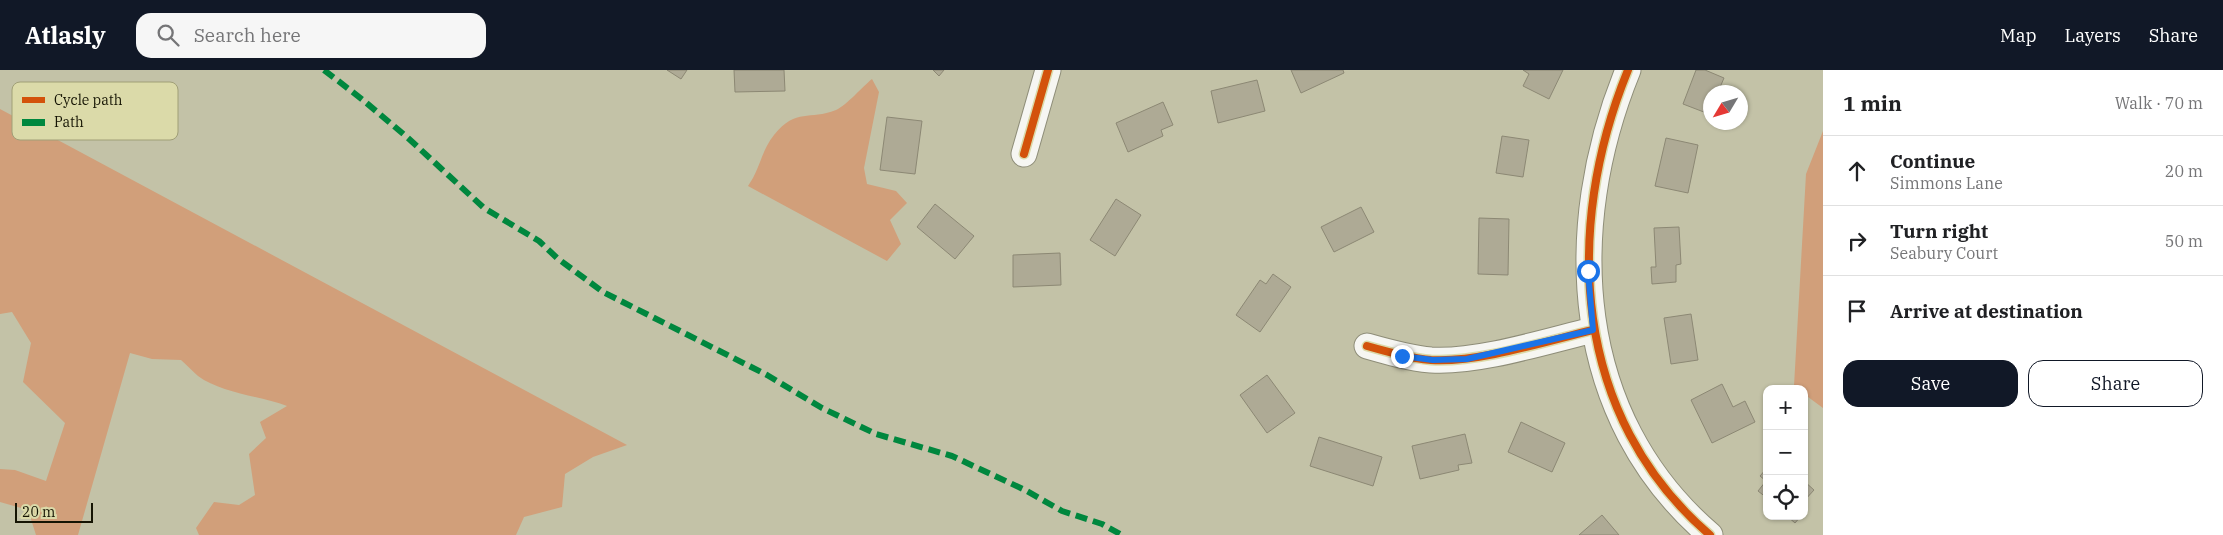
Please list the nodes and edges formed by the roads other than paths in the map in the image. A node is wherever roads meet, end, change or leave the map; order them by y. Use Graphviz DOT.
graph roads {
  1 [pos="1048,70"];
  2 [pos="1628,70"];
  3 [pos="1024,154"];
  4 [pos="1593,330"];
  5 [pos="1367,346"];
  6 [pos="1710,535"];
  1 -- 3 [label="street"];
  2 -- 4 [label="street"];
  4 -- 5 [label="street"];
  4 -- 6 [label="street"];
}
